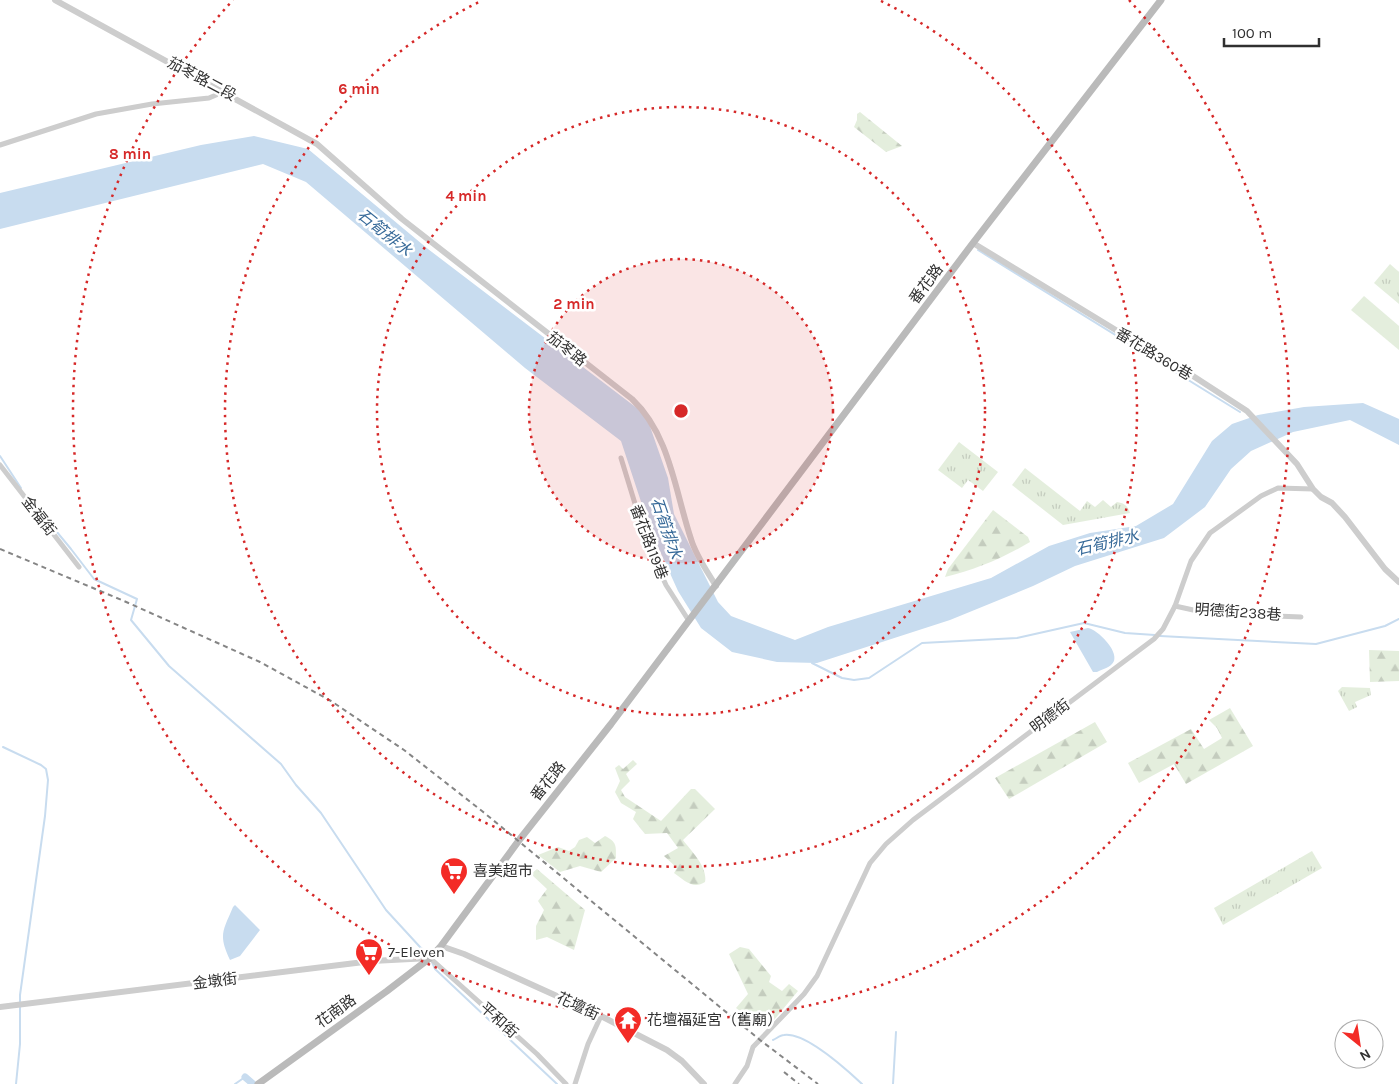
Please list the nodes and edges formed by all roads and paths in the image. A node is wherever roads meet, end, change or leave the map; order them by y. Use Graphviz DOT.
graph roads {
  1 [pos="55,0"];
  2 [pos="1161,0"];
  3 [pos="224,91"];
  4 [pos="0,145"];
  5 [pos="344,166"];
  6 [pos="973,243"];
  7 [pos="621,458"];
  8 [pos="0,465"];
  9 [pos="1313,489"];
  10 [pos="78,567"];
  11 [pos="1399,582"];
  12 [pos="716,586"];
  13 [pos="1175,606"];
  14 [pos="1301,617"];
  15 [pos="689,621"];
  16 [pos="442,946"];
  17 [pos="430,958"];
  18 [pos="0,1007"];
  19 [pos="601,1016"];
  20 [pos="258,1084"];
  21 [pos="566,1084"];
  22 [pos="575,1084"];
  23 [pos="704,1084"];
  24 [pos="735,1084"];
  1 -- 3 [label="street, 茄苳路二段"];
  2 -- 6 [label="main road, 番花路"];
  3 -- 4 [label="street"];
  3 -- 5 [label="street, 茄苳路二段"];
  5 -- 12 [label="street, 茄苳路"];
  6 -- 9 [label="street, 番花路360巷"];
  6 -- 12 [label="main road, 番花路"];
  7 -- 15 [label="street, 番花路119巷"];
  8 -- 10 [label="street, 金福街"];
  9 -- 11 [label="street"];
  9 -- 13 [label="street, 明德街"];
  12 -- 15 [label="main road, 番花路"];
  13 -- 14 [label="street, 明德街238巷"];
  13 -- 24 [label="street, 明德街"];
  15 -- 16 [label="main road, 番花路"];
  16 -- 17 [label="main road, 番花路"];
  16 -- 19 [label="street, 花壇街"];
  17 -- 18 [label="street, 金墩街"];
  17 -- 20 [label="main road, 花南路"];
  17 -- 21 [label="street, 平和街"];
  19 -- 22 [label="street"];
  19 -- 23 [label="street, 花壇街"];
}
